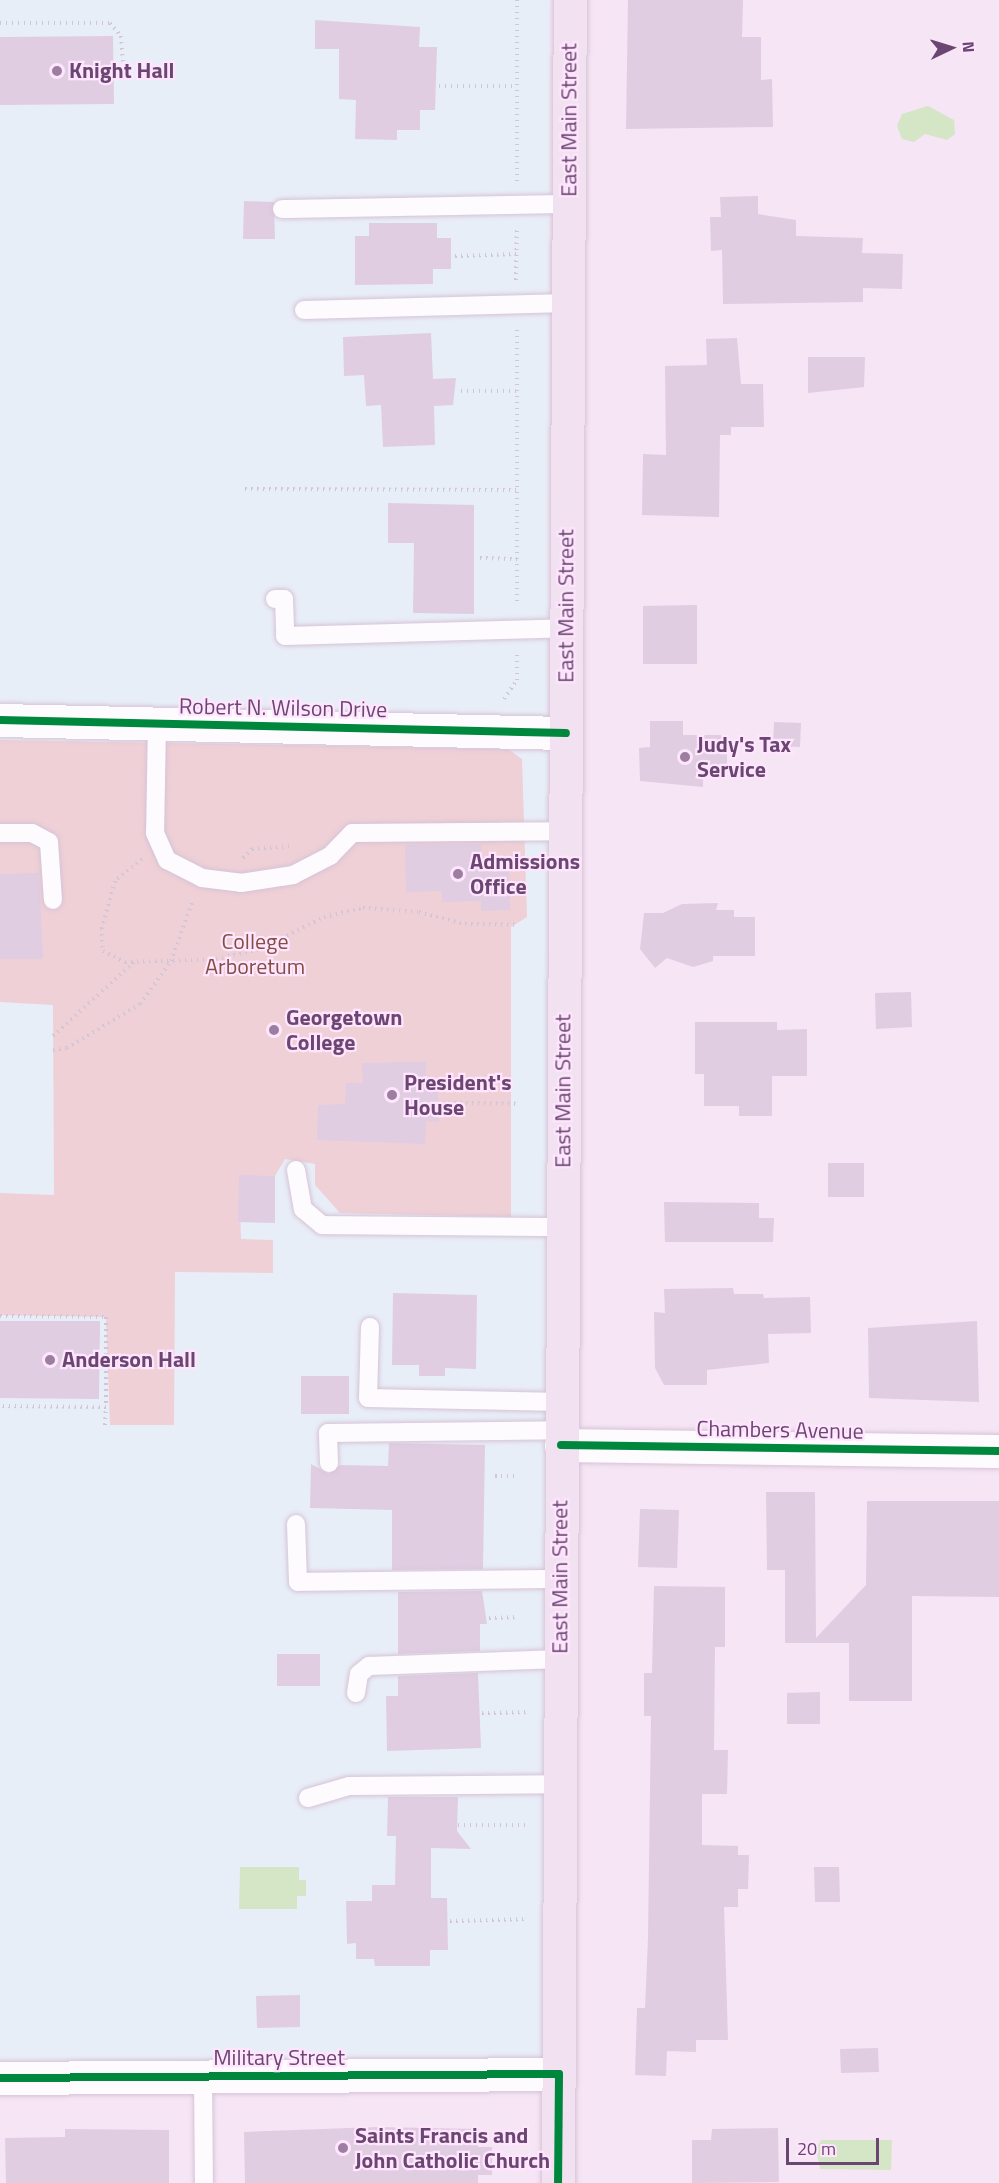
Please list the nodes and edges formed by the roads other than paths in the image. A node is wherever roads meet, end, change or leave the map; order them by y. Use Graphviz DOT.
graph roads {
  1 [pos="570,0"];
  2 [pos="568,204"];
  3 [pos="282,209"];
  4 [pos="568,303"];
  5 [pos="304,310"];
  6 [pos="275,599"];
  7 [pos="566,628"];
  8 [pos="0,720"];
  9 [pos="156,723"];
  10 [pos="566,733"];
  11 [pos="565,831"];
  12 [pos="0,832"];
  13 [pos="53,900"];
  14 [pos="296,1170"];
  15 [pos="563,1227"];
  16 [pos="370,1327"];
  17 [pos="561,1426"];
  18 [pos="999,1451"];
  19 [pos="329,1463"];
  20 [pos="296,1524"];
  21 [pos="560,1579"];
  22 [pos="560,1659"];
  23 [pos="356,1693"];
  24 [pos="559,1784"];
  25 [pos="308,1798"];
  26 [pos="559,2074"];
  27 [pos="203,2077"];
  28 [pos="0,2078"];
  29 [pos="204,2183"];
  30 [pos="558,2183"];
  1 -- 2 [label="main road, East Main Street"];
  2 -- 3 [label="lane"];
  2 -- 4 [label="main road, East Main Street"];
  4 -- 5 [label="lane"];
  4 -- 7 [label="main road, East Main Street"];
  6 -- 7 [label="lane"];
  7 -- 10 [label="main road, East Main Street"];
  8 -- 9 [label="street, Robert N. Wilson Drive"];
  9 -- 10 [label="street, Robert N. Wilson Drive"];
  9 -- 11 [label="lane"];
  10 -- 11 [label="main road, East Main Street"];
  11 -- 15 [label="main road, East Main Street"];
  12 -- 13 [label="lane"];
  14 -- 15 [label="lane"];
  15 -- 17 [label="main road, East Main Street"];
  16 -- 17 [label="lane"];
  17 -- 18 [label="street, Chambers Avenue"];
  17 -- 19 [label="lane"];
  17 -- 21 [label="main road, East Main Street"];
  20 -- 21 [label="lane"];
  21 -- 22 [label="main road, East Main Street"];
  22 -- 23 [label="lane"];
  22 -- 24 [label="main road, East Main Street"];
  24 -- 25 [label="lane"];
  24 -- 26 [label="main road, East Main Street"];
  26 -- 27 [label="street, Military Street"];
  26 -- 30 [label="main road, East Main Street"];
  27 -- 28 [label="street, Military Street"];
  27 -- 29 [label="lane"];
}
